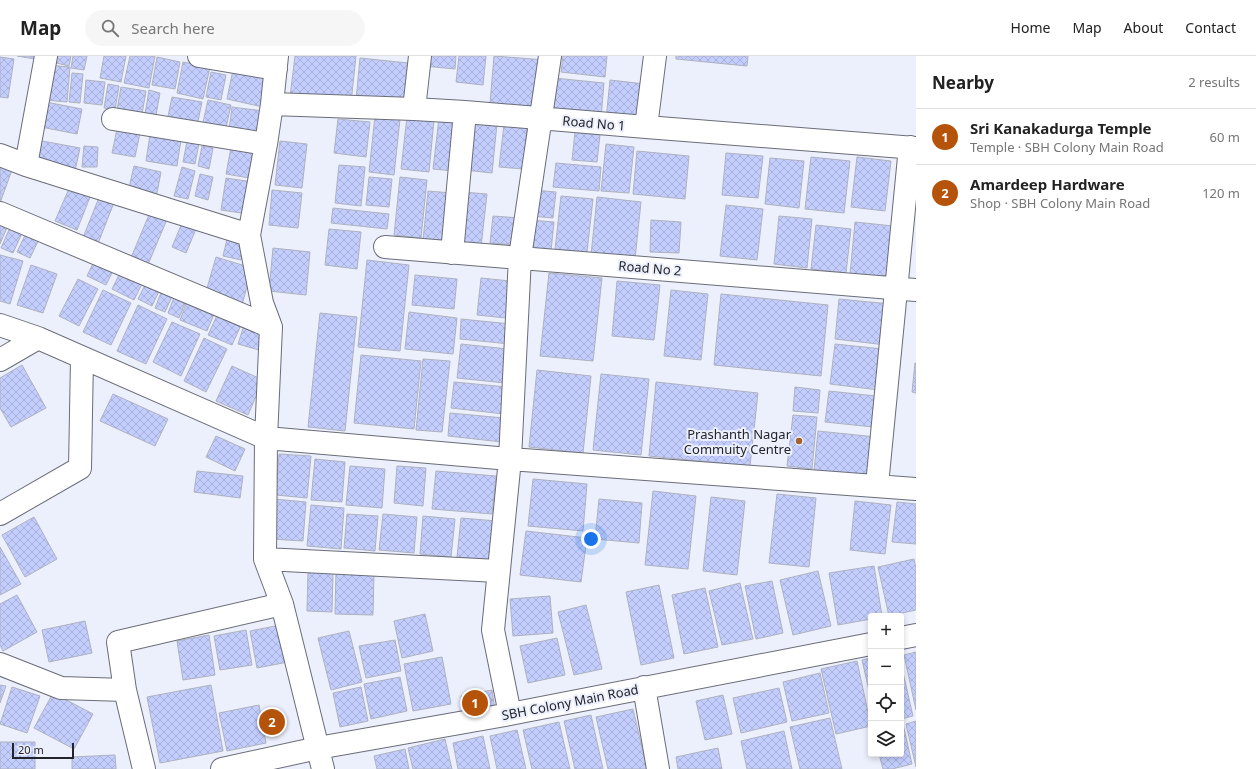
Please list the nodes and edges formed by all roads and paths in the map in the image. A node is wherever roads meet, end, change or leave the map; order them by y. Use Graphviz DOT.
graph roads {
  1 [pos="46,56"];
  2 [pos="199,56"];
  3 [pos="420,56"];
  4 [pos="550,56"];
  5 [pos="655,56"];
  6 [pos="277,62"];
  7 [pos="272,104"];
  8 [pos="414,108"];
  9 [pos="465,112"];
  10 [pos="541,118"];
  11 [pos="113,119"];
  12 [pos="646,127"];
  13 [pos="266,144"];
  14 [pos="913,147"];
  15 [pos="0,155"];
  16 [pos="26,165"];
  17 [pos="0,213"];
  18 [pos="249,236"];
  19 [pos="384,247"];
  20 [pos="452,253"];
  21 [pos="520,257"];
  22 [pos="906,289"];
  23 [pos="0,325"];
  24 [pos="271,327"];
  25 [pos="38,338"];
  26 [pos="82,358"];
  27 [pos="0,360"];
  28 [pos="266,438"];
  29 [pos="510,459"];
  30 [pos="877,485"];
  31 [pos="916,489"];
  32 [pos="0,514"];
  33 [pos="265,559"];
  34 [pos="498,571"];
  35 [pos="282,604"];
  36 [pos="916,635"];
  37 [pos="904,637"];
  38 [pos="868,645"];
  39 [pos="0,664"];
  40 [pos="644,687"];
  41 [pos="125,690"];
  42 [pos="510,714"];
  43 [pos="318,748"];
  44 [pos="144,769"];
  45 [pos="222,769"];
  46 [pos="323,769"];
  47 [pos="658,769"];
  1 -- 16 [label="street"];
  2 -- 6 [label="street"];
  3 -- 8 [label="street"];
  4 -- 10 [label="street"];
  5 -- 12 [label="street"];
  6 -- 7 [label="street"];
  7 -- 8 [label="street, Road No 1"];
  7 -- 13 [label="street"];
  8 -- 9 [label="street, Road No 1"];
  9 -- 10 [label="street, Road No 1"];
  9 -- 20 [label="street"];
  10 -- 12 [label="street, Road No 1"];
  10 -- 21 [label="street"];
  11 -- 13 [label="street"];
  12 -- 14 [label="street, Road No 1"];
  13 -- 18 [label="street"];
  14 -- 22 [label="street"];
  15 -- 16 [label="street"];
  16 -- 18 [label="street"];
  17 -- 24 [label="street"];
  18 -- 24 [label="street"];
  19 -- 20 [label="street, Road No 2"];
  20 -- 21 [label="street, Road No 2"];
  21 -- 22 [label="street, Road No 2"];
  21 -- 29 [label="street"];
  22 -- 30 [label="street"];
  23 -- 25 [label="street"];
  24 -- 28 [label="street"];
  25 -- 26 [label="street"];
  25 -- 27 [label="street"];
  26 -- 28 [label="street"];
  26 -- 32 [label="street"];
  28 -- 29 [label="street"];
  28 -- 33 [label="street"];
  29 -- 30 [label="street"];
  29 -- 34 [label="street"];
  30 -- 31 [label="street"];
  33 -- 34 [label="street"];
  33 -- 35 [label="street"];
  34 -- 42 [label="street"];
  35 -- 41 [label="street"];
  35 -- 43 [label="street"];
  36 -- 37 [label="street"];
  38 -- 40 [label="street, SBH Colony Main Road"];
  39 -- 41 [label="street"];
  40 -- 42 [label="street, SBH Colony Main Road"];
  40 -- 47 [label="street"];
  41 -- 44 [label="street"];
  42 -- 43 [label="street, SBH Colony Main Road"];
  43 -- 45 [label="street, SBH Colony Main Road"];
  43 -- 46 [label="street"];
}
